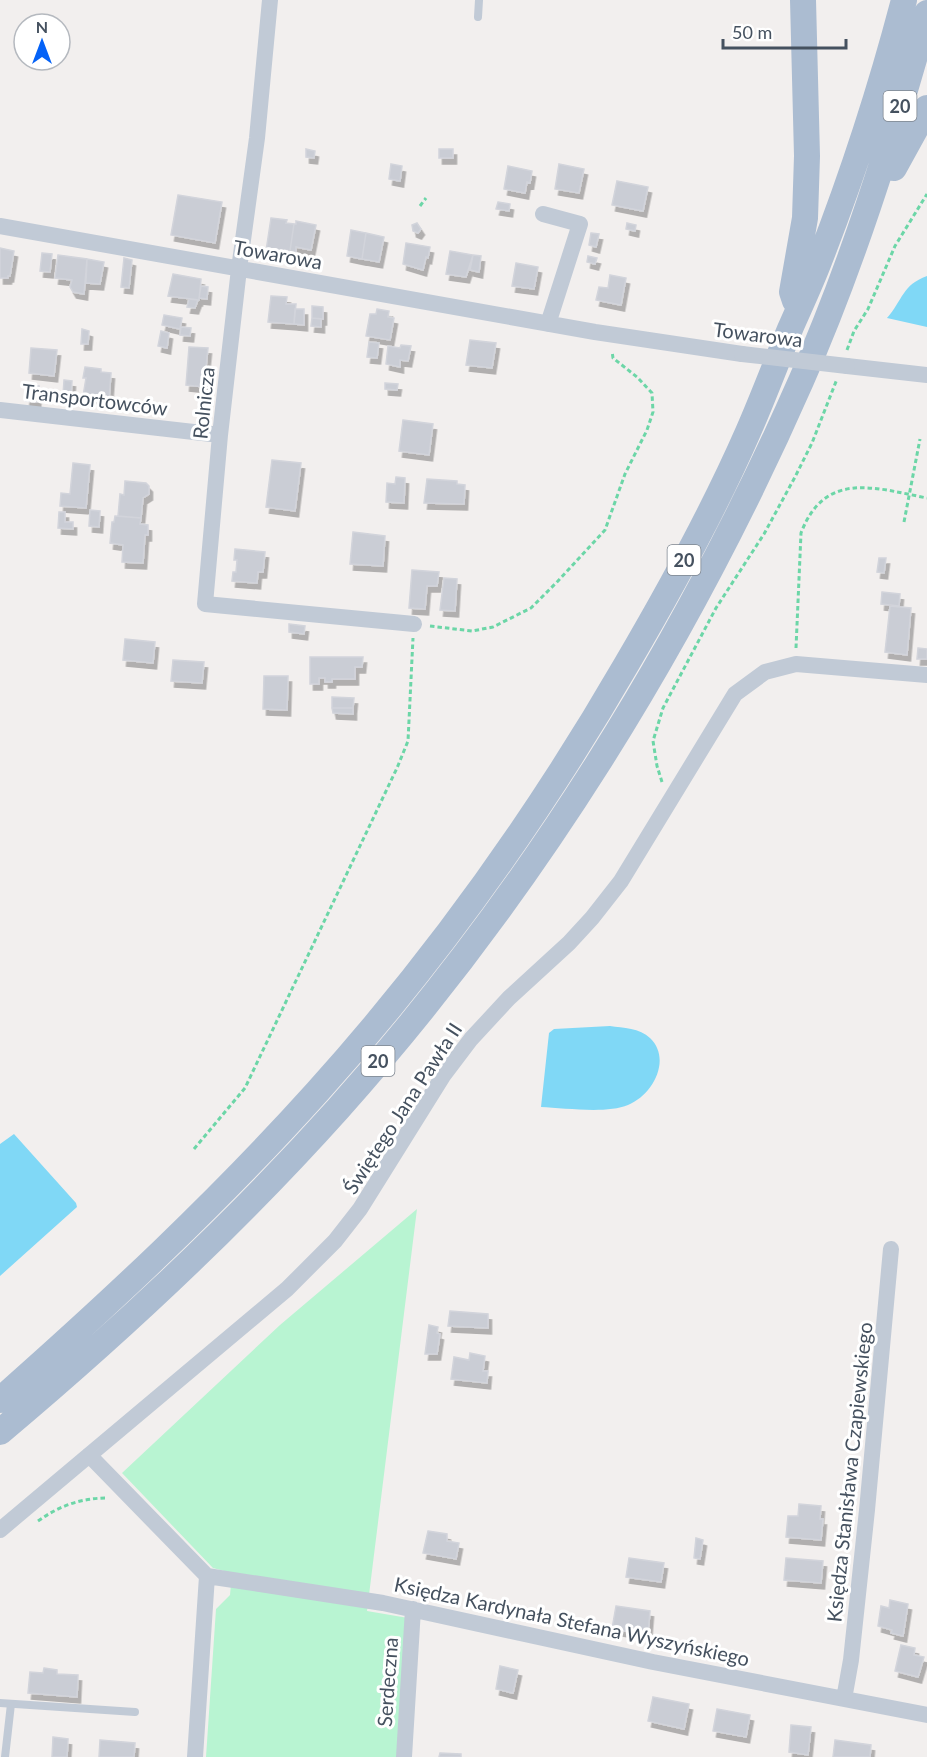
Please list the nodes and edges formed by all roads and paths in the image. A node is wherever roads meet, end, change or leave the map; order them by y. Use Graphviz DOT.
graph roads {
  1 [pos="270,0"];
  2 [pos="479,0"];
  3 [pos="803,0"];
  4 [pos="904,0"];
  5 [pos="927,13"];
  6 [pos="478,16"];
  7 [pos="927,108"];
  8 [pos="927,194"];
  9 [pos="426,198"];
  10 [pos="870,199"];
  11 [pos="420,206"];
  12 [pos="543,214"];
  13 [pos="0,226"];
  14 [pos="239,269"];
  15 [pos="798,310"];
  16 [pos="548,324"];
  17 [pos="854,331"];
  18 [pos="616,335"];
  19 [pos="927,375"];
  20 [pos="832,392"];
  21 [pos="0,410"];
  22 [pos="220,435"];
  23 [pos="920,439"];
  24 [pos="909,494"];
  25 [pos="927,498"];
  26 [pos="903,522"];
  27 [pos="414,624"];
  28 [pos="796,664"];
  29 [pos="927,675"];
  30 [pos="669,800"];
  31 [pos="194,1149"];
  32 [pos="891,1249"];
  33 [pos="0,1400"];
  34 [pos="0,1432"];
  35 [pos="89,1455"];
  36 [pos="114,1499"];
  37 [pos="29,1528"];
  38 [pos="0,1530"];
  39 [pos="207,1576"];
  40 [pos="413,1610"];
  41 [pos="844,1699"];
  42 [pos="0,1703"];
  43 [pos="11,1704"];
  44 [pos="135,1712"];
  45 [pos="927,1715"];
  46 [pos="5,1757"];
  47 [pos="195,1757"];
  48 [pos="404,1757"];
  1 -- 14 [label="street, Rolnicza"];
  2 -- 6 [label="lane"];
  3 -- 15 [label="main road"];
  4 -- 15 [label="main road, 20"];
  5 -- 10 [label="main road, 20"];
  7 -- 10 [label="main road"];
  8 -- 17 [label="path"];
  9 -- 11 [label="path"];
  10 -- 34 [label="main road, 20"];
  12 -- 16 [label="street"];
  13 -- 14 [label="street, Towarowa"];
  14 -- 16 [label="street, Towarowa"];
  14 -- 22 [label="street, Rolnicza"];
  15 -- 33 [label="main road, 20"];
  16 -- 18 [label="street, Towarowa"];
  18 -- 19 [label="street, Towarowa, bridge"];
  18 -- 27 [label="path"];
  20 -- 30 [label="path"];
  21 -- 22 [label="street, Transportowców"];
  22 -- 27 [label="street, Rolnicza"];
  23 -- 24 [label="path"];
  24 -- 25 [label="path"];
  24 -- 26 [label="path"];
  24 -- 28 [label="path"];
  27 -- 31 [label="path"];
  28 -- 29 [label="street, Świętego Jana Pawła II"];
  28 -- 30 [label="street, Świętego Jana Pawła II"];
  30 -- 35 [label="street, Świętego Jana Pawła II"];
  32 -- 41 [label="street, Księdza Stanisława Czapiewskiego"];
  35 -- 38 [label="street, Świętego Jana Pawła II"];
  35 -- 39 [label="street"];
  36 -- 37 [label="path"];
  39 -- 40 [label="street, Księdza Kardynała Stefana Wyszyńskiego"];
  39 -- 47 [label="street"];
  40 -- 41 [label="street, Księdza Kardynała Stefana Wyszyńskiego"];
  40 -- 48 [label="street, Serdeczna"];
  41 -- 45 [label="street, Księdza Kardynała Stefana Wyszyńskiego"];
  42 -- 43 [label="lane"];
  43 -- 44 [label="lane"];
  43 -- 46 [label="lane"];
}
